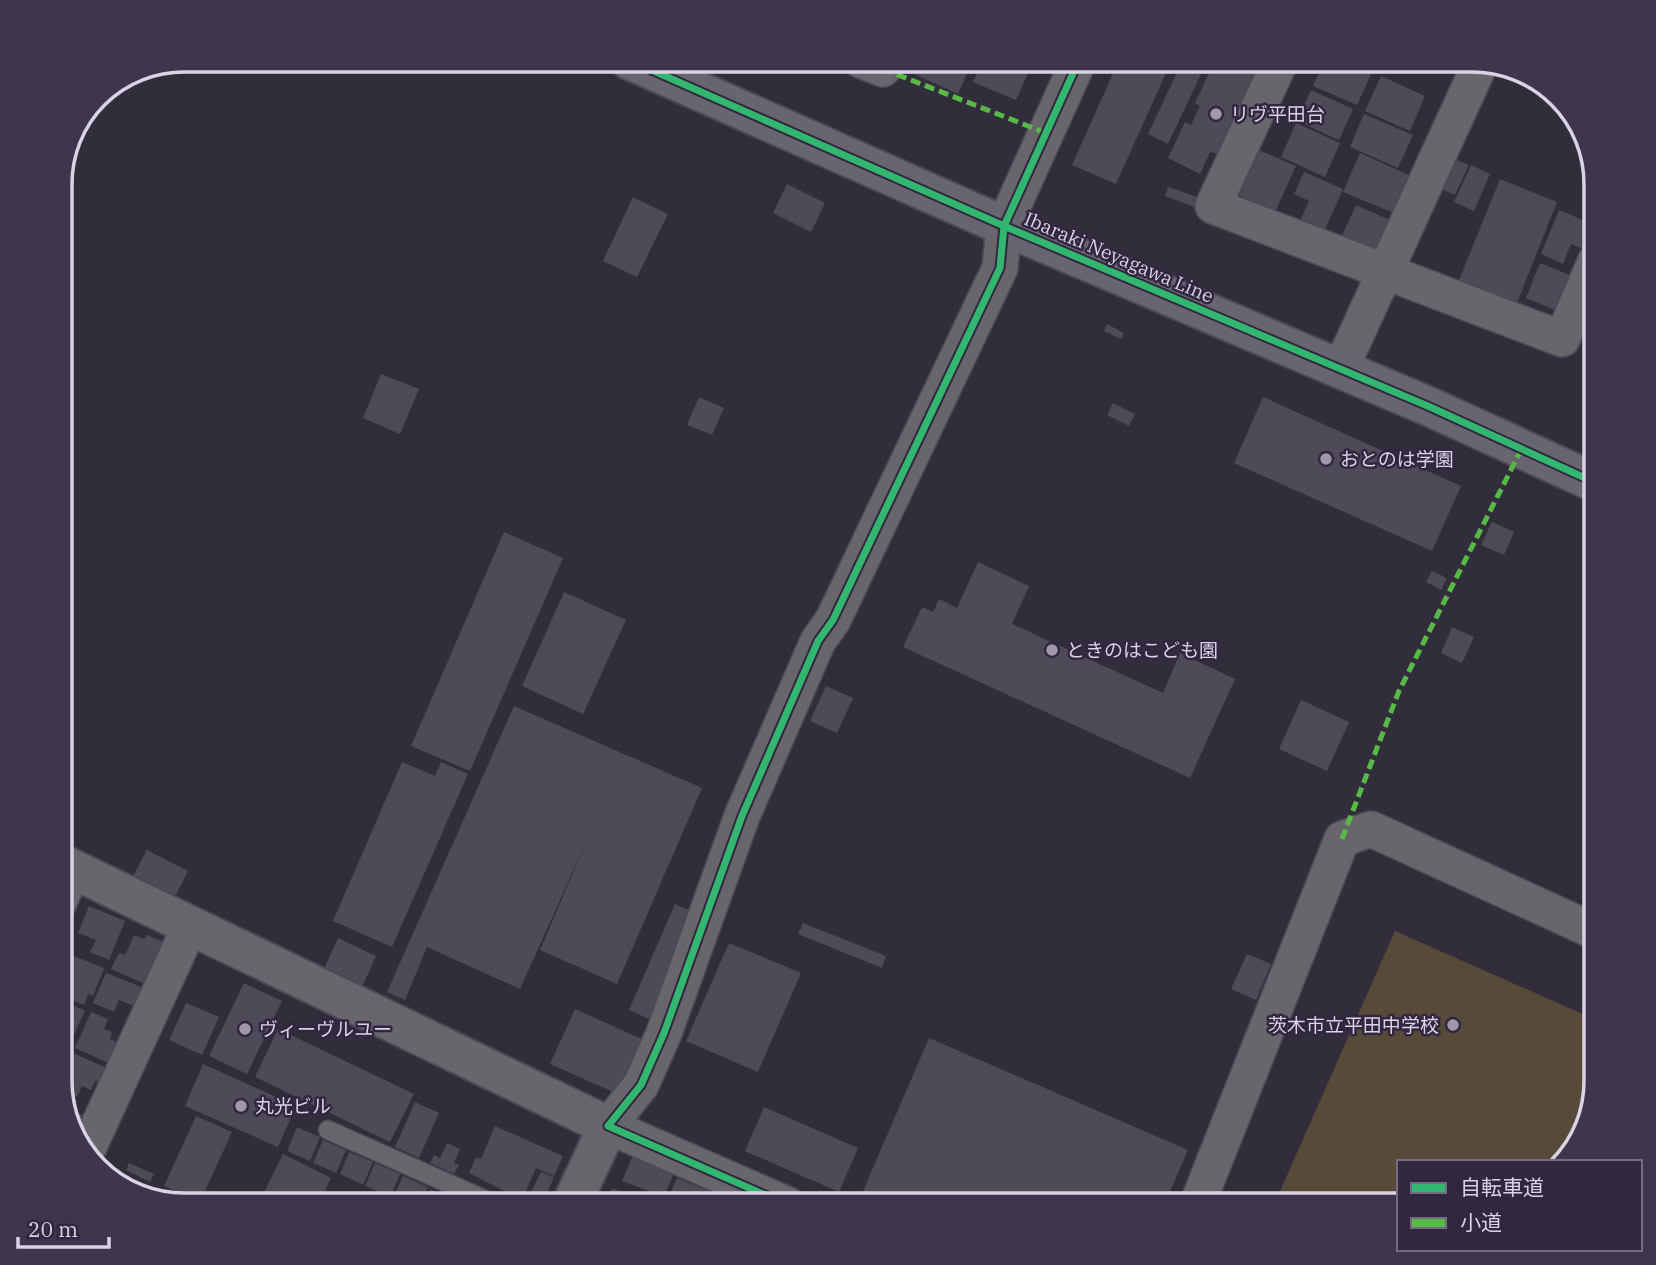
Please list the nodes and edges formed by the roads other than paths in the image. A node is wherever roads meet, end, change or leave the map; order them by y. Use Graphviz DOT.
graph roads {
  1 [pos="656,72"];
  2 [pos="1074,72"];
  3 [pos="1275,72"];
  4 [pos="1476,72"];
  5 [pos="1004,226"];
  6 [pos="1384,271"];
  7 [pos="1584,289"];
  8 [pos="1341,368"];
  9 [pos="1584,477"];
  10 [pos="72,869"];
  11 [pos="190,926"];
  12 [pos="1584,926"];
  13 [pos="608,1126"];
  14 [pos="328,1130"];
  15 [pos="91,1143"];
  16 [pos="468,1193"];
  17 [pos="577,1193"];
  18 [pos="759,1193"];
  19 [pos="1202,1193"];
  1 -- 5 [label="main road, Ibaraki Neyagawa Line"];
  2 -- 5 [label="street"];
  3 -- 6 [label="street"];
  4 -- 6 [label="street"];
  5 -- 8 [label="main road, Ibaraki Neyagawa Line"];
  5 -- 13 [label="street"];
  6 -- 7 [label="street"];
  6 -- 8 [label="street"];
  8 -- 9 [label="main road, Ibaraki Neyagawa Line"];
  10 -- 11 [label="street"];
  11 -- 13 [label="street"];
  11 -- 15 [label="street"];
  12 -- 19 [label="street"];
  13 -- 17 [label="street"];
  13 -- 18 [label="street"];
  14 -- 16 [label="lane"];
}
